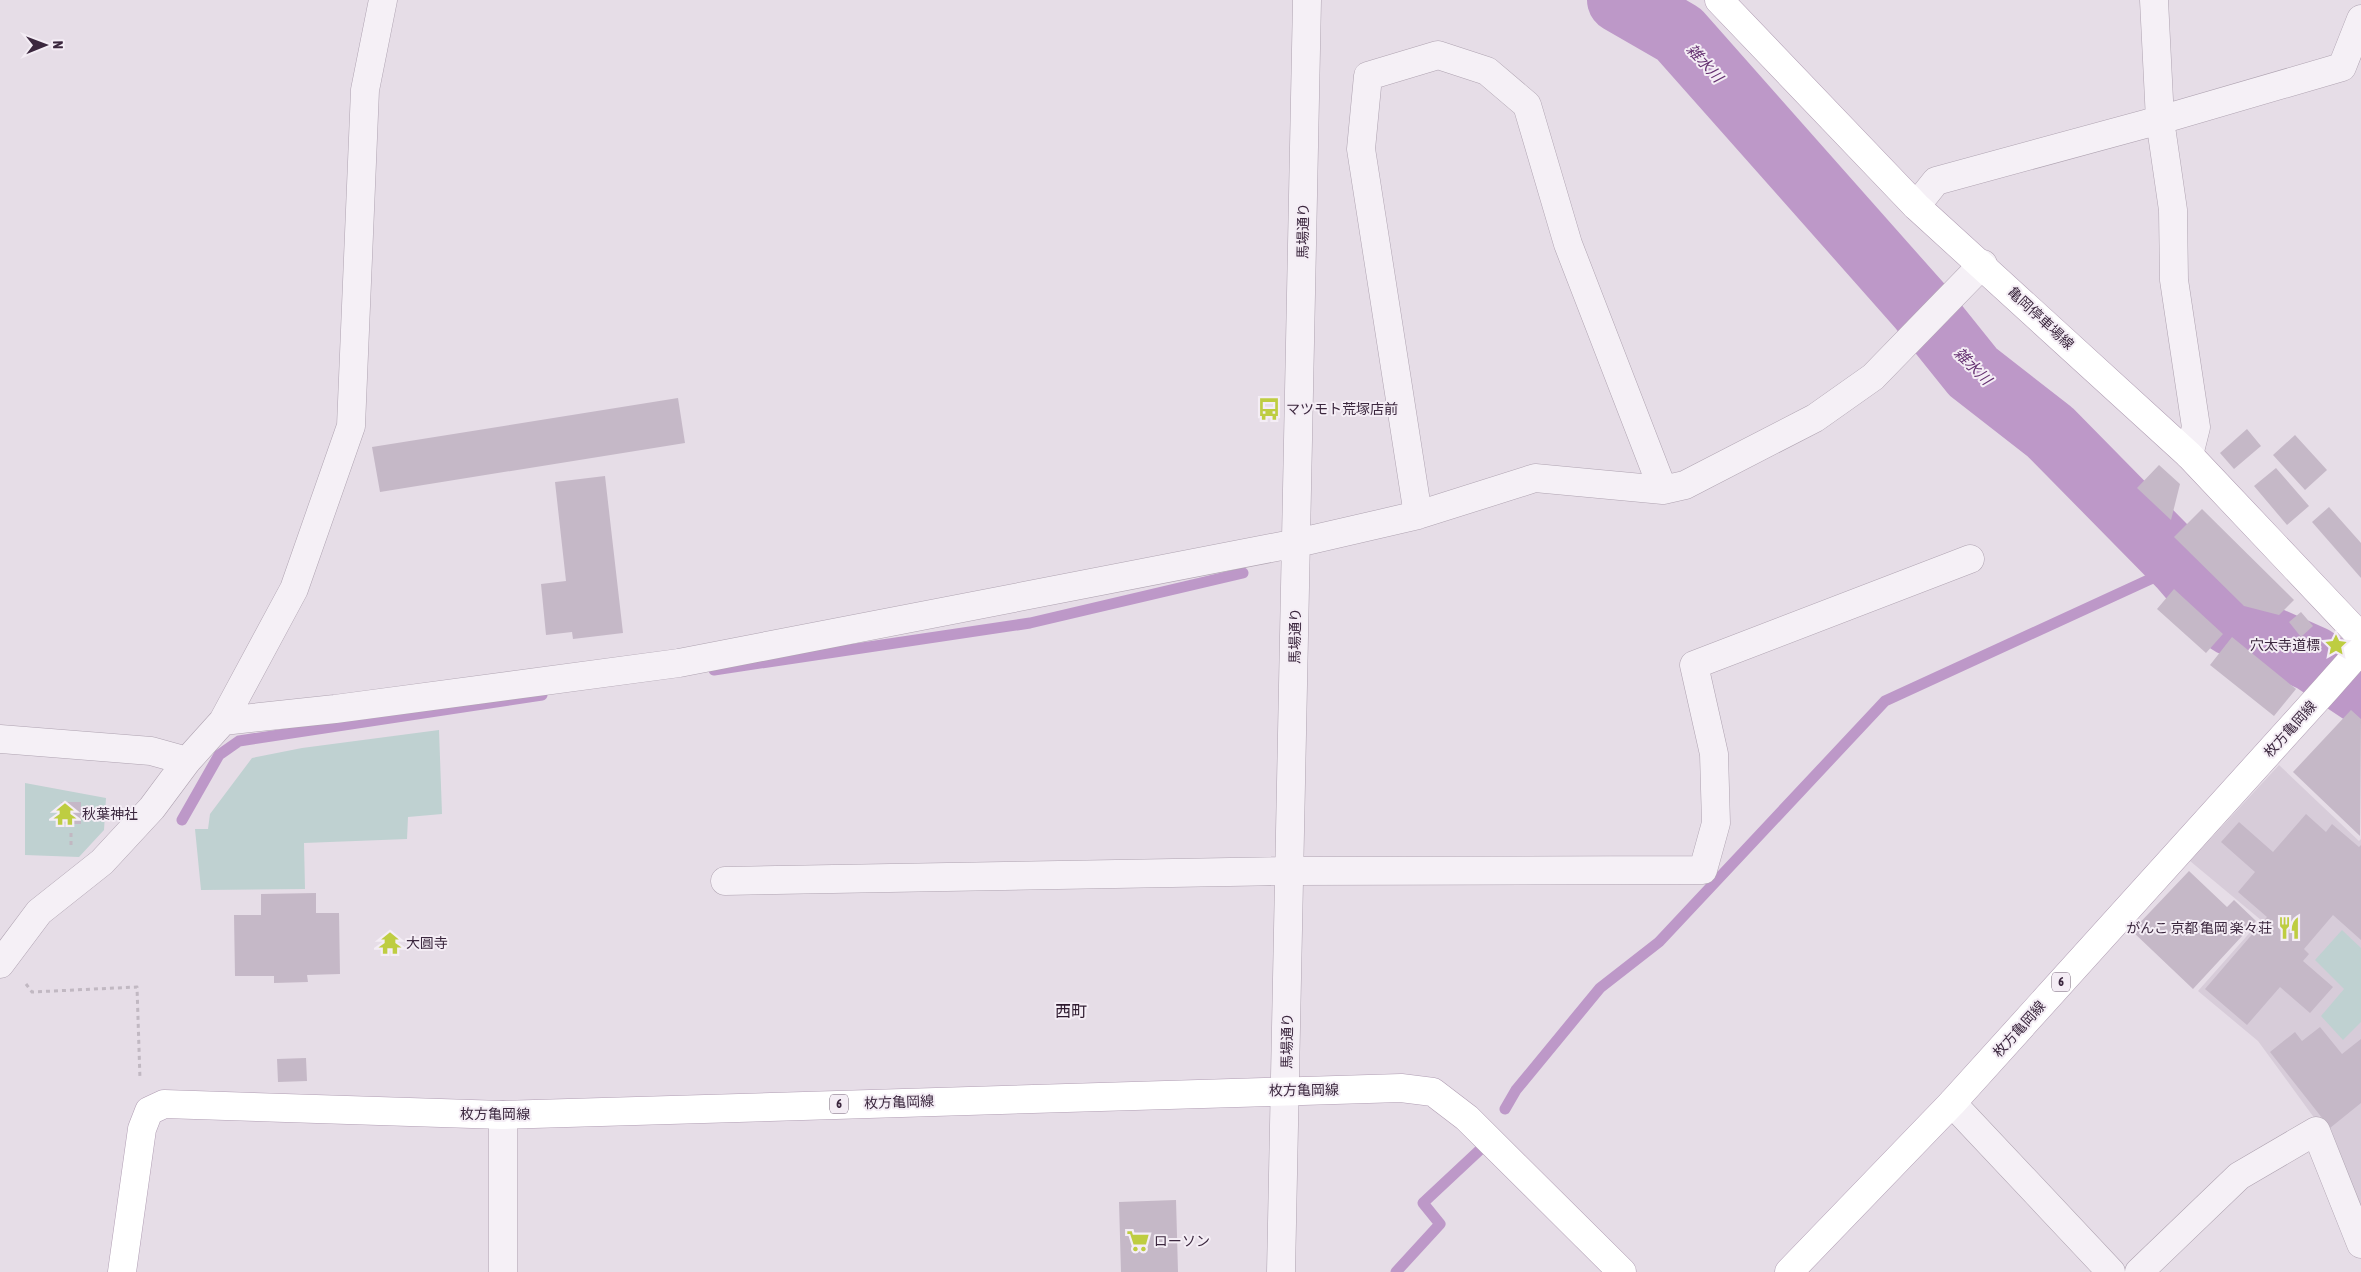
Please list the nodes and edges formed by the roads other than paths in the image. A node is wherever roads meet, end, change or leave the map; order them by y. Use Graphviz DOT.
graph roads {
  1 [pos="381,0"];
  2 [pos="1307,0"];
  3 [pos="1718,0"];
  4 [pos="2154,0"];
  5 [pos="2361,20"];
  6 [pos="2160,120"];
  7 [pos="1916,206"];
  8 [pos="1983,264"];
  9 [pos="2189,454"];
  10 [pos="1663,490"];
  11 [pos="1418,515"];
  12 [pos="1297,543"];
  13 [pos="1970,559"];
  14 [pos="2361,637"];
  15 [pos="2355,654"];
  16 [pos="223,721"];
  17 [pos="0,740"];
  18 [pos="186,762"];
  19 [pos="1290,871"];
  20 [pos="725,881"];
  21 [pos="2,961"];
  22 [pos="1286,1090"];
  23 [pos="1952,1103"];
  24 [pos="503,1115"];
  25 [pos="2361,1244"];
  26 [pos="122,1272"];
  27 [pos="502,1272"];
  28 [pos="1281,1272"];
  29 [pos="1622,1272"];
  30 [pos="1789,1272"];
  31 [pos="2111,1272"];
  32 [pos="2139,1272"];
  1 -- 16 [label="street"];
  2 -- 12 [label="street, 馬場通り"];
  3 -- 7 [label="main road, 亀岡停車場線"];
  4 -- 6 [label="street"];
  5 -- 6 [label="street"];
  6 -- 7 [label="street"];
  6 -- 9 [label="street"];
  7 -- 8 [label="main road, 亀岡停車場線"];
  8 -- 9 [label="main road, 亀岡停車場線"];
  8 -- 10 [label="street"];
  9 -- 14 [label="main road, 亀岡停車場線"];
  10 -- 11 [label="street"];
  10 -- 11 [label="street"];
  11 -- 12 [label="street"];
  12 -- 16 [label="street"];
  12 -- 19 [label="street, 馬場通り"];
  13 -- 19 [label="street"];
  15 -- 23 [label="main road, 枚方亀岡線 / 6"];
  16 -- 18 [label="street"];
  17 -- 18 [label="street"];
  18 -- 21 [label="street"];
  19 -- 20 [label="street"];
  19 -- 22 [label="street, 馬場通り"];
  22 -- 24 [label="main road, 枚方亀岡線 / 6"];
  22 -- 28 [label="street, 馬場通り"];
  22 -- 29 [label="main road, 枚方亀岡線 / 6"];
  23 -- 30 [label="main road, 枚方亀岡線 / 6"];
  23 -- 31 [label="street"];
  24 -- 26 [label="main road, 枚方亀岡線 / 6"];
  24 -- 27 [label="street"];
  25 -- 32 [label="street"];
}
